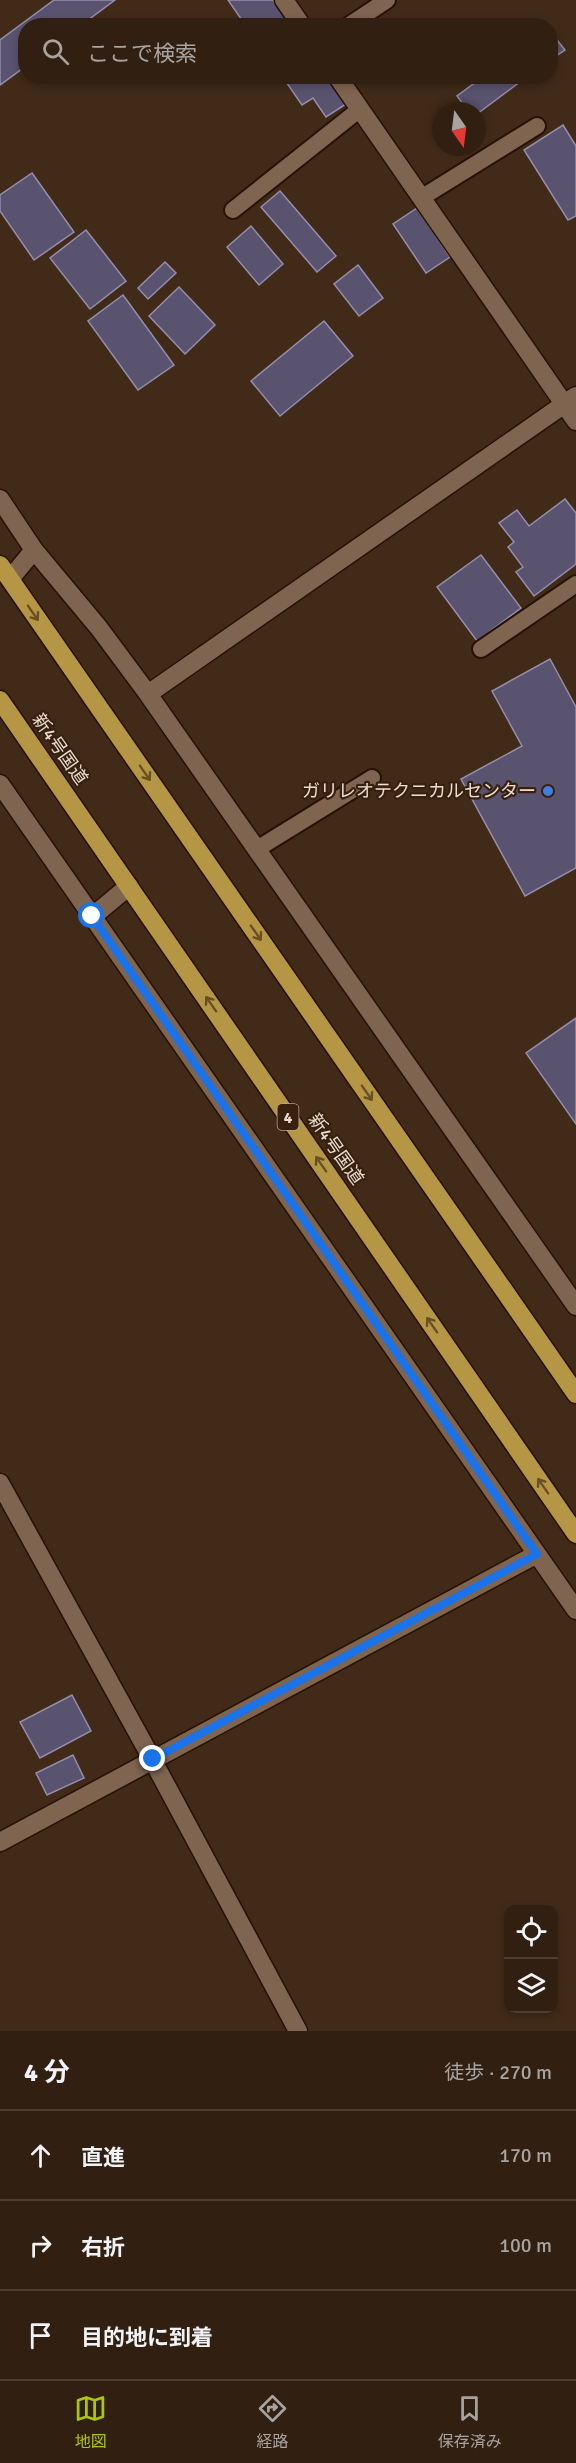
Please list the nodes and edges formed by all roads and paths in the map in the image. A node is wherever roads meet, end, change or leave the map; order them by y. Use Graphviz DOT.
graph roads {
  1 [pos="284,0"];
  2 [pos="387,0"];
  3 [pos="296,18"];
  4 [pos="360,18"];
  5 [pos="343,84"];
  6 [pos="360,109"];
  7 [pos="537,126"];
  8 [pos="421,198"];
  9 [pos="233,210"];
  10 [pos="570,400"];
  11 [pos="576,421"];
  12 [pos="0,499"];
  13 [pos="34,550"];
  14 [pos="5,572"];
  15 [pos="576,584"];
  16 [pos="482,649"];
  17 [pos="148,694"];
  18 [pos="0,700"];
  19 [pos="372,778"];
  20 [pos="0,784"];
  21 [pos="257,849"];
  22 [pos="129,886"];
  23 [pos="92,916"];
  24 [pos="576,1306"];
  25 [pos="576,1394"];
  26 [pos="0,1483"];
  27 [pos="576,1534"];
  28 [pos="537,1554"];
  29 [pos="576,1610"];
  30 [pos="153,1759"];
  31 [pos="0,1842"];
  32 [pos="298,2031"];
  1 -- 3 [label="street"];
  2 -- 4 [label="lane"];
  5 -- 6 [label="street"];
  6 -- 8 [label="street"];
  6 -- 9 [label="lane"];
  7 -- 8 [label="lane"];
  8 -- 10 [label="street"];
  10 -- 11 [label="street"];
  10 -- 17 [label="street"];
  12 -- 13 [label="street"];
  13 -- 14 [label="street"];
  13 -- 17 [label="street"];
  14 -- 25 [label="highway, one-way"];
  15 -- 16 [label="lane"];
  17 -- 21 [label="street"];
  18 -- 22 [label="highway, 新4号国道 / 4"];
  19 -- 21 [label="lane"];
  20 -- 23 [label="street"];
  21 -- 24 [label="street"];
  22 -- 23 [label="street"];
  27 -- 22 [label="highway, 新4号国道 / 4, one-way"];
  23 -- 28 [label="street"];
  26 -- 30 [label="street"];
  28 -- 29 [label="street"];
  28 -- 30 [label="street"];
  30 -- 31 [label="street"];
  30 -- 32 [label="street"];
}
